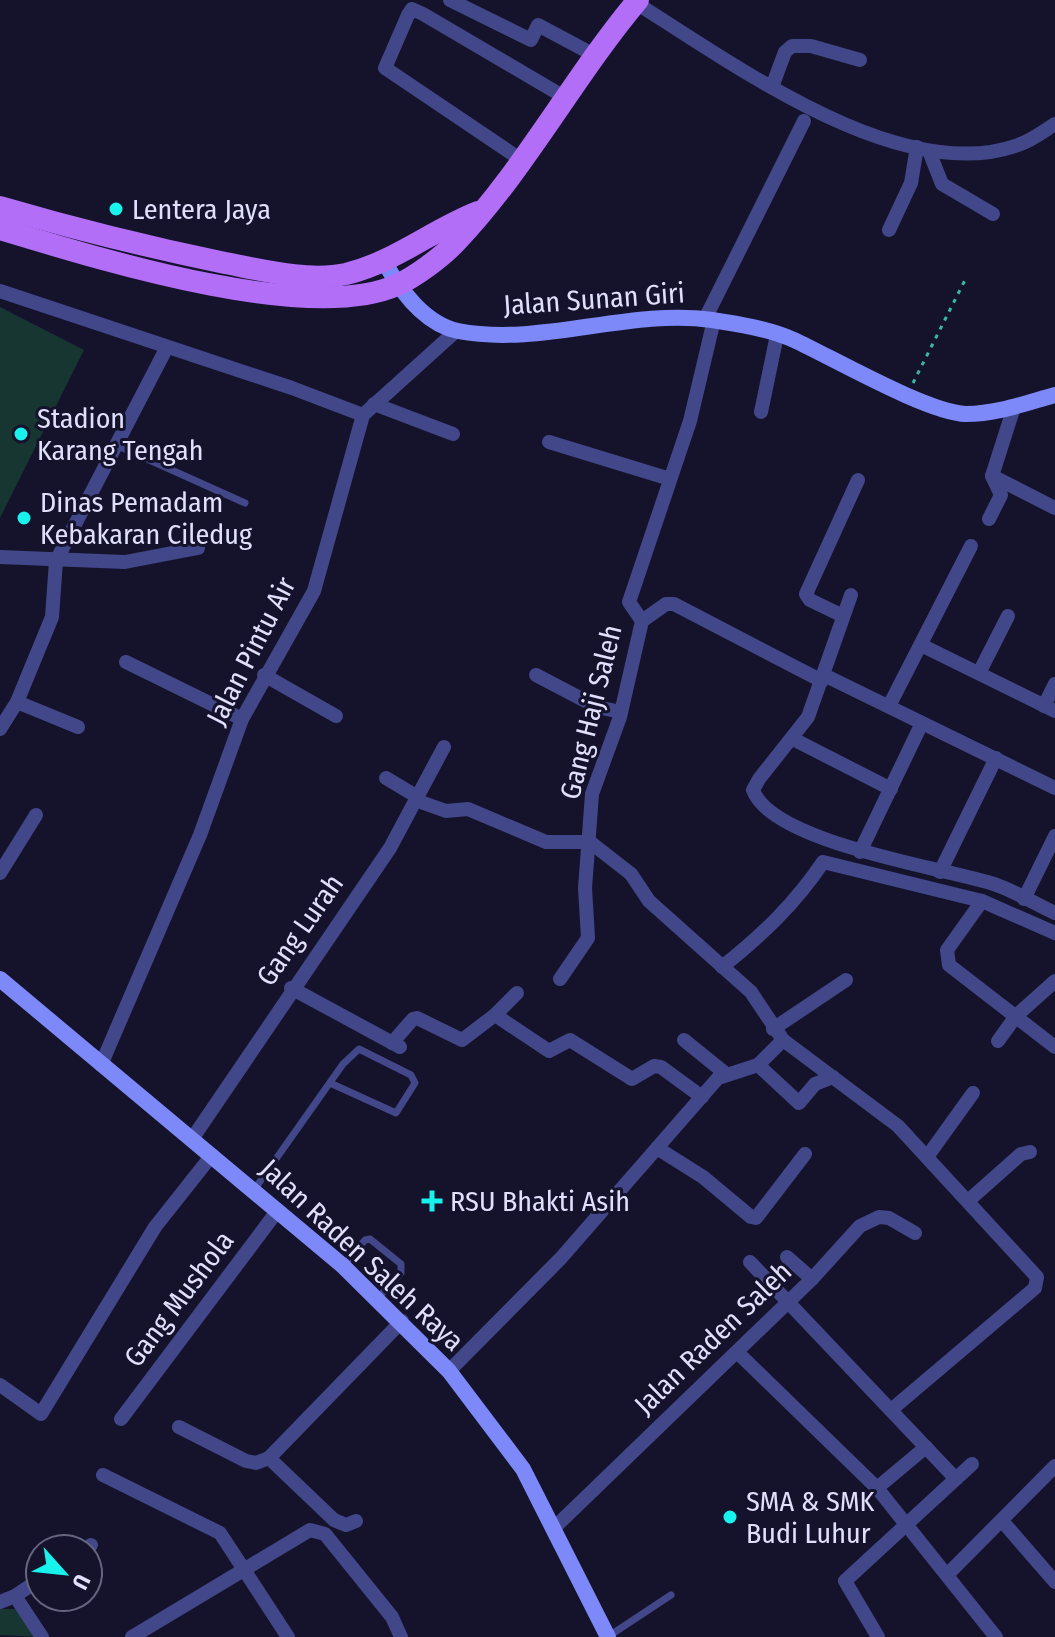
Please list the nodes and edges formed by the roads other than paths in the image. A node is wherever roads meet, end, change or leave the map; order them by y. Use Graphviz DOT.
graph roads {
  1 [pos="450,0"];
  2 [pos="635,1"];
  3 [pos="596,56"];
  4 [pos="860,60"];
  5 [pos="772,87"];
  6 [pos="566,98"];
  7 [pos="804,121"];
  8 [pos="1055,124"];
  9 [pos="923,149"];
  10 [pos="520,159"];
  11 [pos="0,207"];
  12 [pos="483,210"];
  13 [pos="993,214"];
  14 [pos="0,229"];
  15 [pos="889,230"];
  16 [pos="107,250"];
  17 [pos="385,263"];
  18 [pos="397,285"];
  19 [pos="0,291"];
  20 [pos="709,320"];
  21 [pos="456,331"];
  22 [pos="777,335"];
  23 [pos="166,349"];
  24 [pos="1055,395"];
  25 [pos="374,404"];
  26 [pos="1014,407"];
  27 [pos="761,412"];
  28 [pos="363,415"];
  29 [pos="453,434"];
  30 [pos="549,442"];
  31 [pos="116,445"];
  32 [pos="992,476"];
  33 [pos="670,479"];
  34 [pos="858,480"];
  35 [pos="245,503"];
  36 [pos="1055,508"];
  37 [pos="989,519"];
  38 [pos="971,546"];
  39 [pos="198,548"];
  40 [pos="0,557"];
  41 [pos="56,561"];
  42 [pos="851,595"];
  43 [pos="841,615"];
  44 [pos="1008,616"];
  45 [pos="642,621"];
  46 [pos="921,645"];
  47 [pos="126,662"];
  48 [pos="979,673"];
  49 [pos="264,675"];
  50 [pos="536,675"];
  51 [pos="823,678"];
  52 [pos="1055,684"];
  53 [pos="17,702"];
  54 [pos="889,706"];
  55 [pos="1050,708"];
  56 [pos="621,712"];
  57 [pos="336,716"];
  58 [pos="242,719"];
  59 [pos="922,723"];
  60 [pos="78,727"];
  61 [pos="0,729"];
  62 [pos="793,739"];
  63 [pos="444,747"];
  64 [pos="996,758"];
  65 [pos="386,778"];
  66 [pos="1055,788"];
  67 [pos="891,789"];
  68 [pos="416,798"];
  69 [pos="36,815"];
  70 [pos="1055,836"];
  71 [pos="590,842"];
  72 [pos="860,852"];
  73 [pos="940,872"];
  74 [pos="0,873"];
  75 [pos="1024,899"];
  76 [pos="982,901"];
  77 [pos="1055,913"];
  78 [pos="1055,933"];
  79 [pos="722,967"];
  80 [pos="0,979"];
  81 [pos="560,979"];
  82 [pos="846,980"];
  83 [pos="1055,981"];
  84 [pos="291,988"];
  85 [pos="517,993"];
  86 [pos="495,1015"];
  87 [pos="1016,1016"];
  88 [pos="778,1034"];
  89 [pos="684,1040"];
  90 [pos="998,1041"];
  91 [pos="1055,1047"];
  92 [pos="101,1065"];
  93 [pos="758,1065"];
  94 [pos="726,1074"];
  95 [pos="833,1077"];
  96 [pos="330,1083"];
  97 [pos="973,1093"];
  98 [pos="702,1097"];
  99 [pos="192,1139"];
  100 [pos="657,1148"];
  101 [pos="1030,1152"];
  102 [pos="805,1154"];
  103 [pos="212,1155"];
  104 [pos="927,1157"];
  105 [pos="254,1190"];
  106 [pos="968,1201"];
  107 [pos="278,1210"];
  108 [pos="915,1233"];
  109 [pos="787,1257"];
  110 [pos="750,1262"];
  111 [pos="343,1266"];
  112 [pos="812,1279"];
  113 [pos="378,1298"];
  114 [pos="789,1300"];
  115 [pos="402,1321"];
  116 [pos="737,1352"];
  117 [pos="449,1371"];
  118 [pos="0,1385"];
  119 [pos="891,1410"];
  120 [pos="121,1419"];
  121 [pos="179,1427"];
  122 [pos="926,1447"];
  123 [pos="269,1458"];
  124 [pos="972,1464"];
  125 [pos="1055,1466"];
  126 [pos="103,1475"];
  127 [pos="956,1479"];
  128 [pos="877,1488"];
  129 [pos="356,1521"];
  130 [pos="1003,1522"];
  131 [pos="907,1523"];
  132 [pos="555,1527"];
  133 [pos="245,1571"];
  134 [pos="947,1575"];
  135 [pos="1055,1582"];
  136 [pos="24,1590"];
  137 [pos="671,1595"];
  138 [pos="15,1596"];
  139 [pos="0,1602"];
  140 [pos="156,1623"];
  141 [pos="42,1637"];
  142 [pos="132,1637"];
  143 [pos="165,1637"];
  144 [pos="288,1637"];
  145 [pos="401,1637"];
  146 [pos="608,1637"];
  147 [pos="878,1637"];
  148 [pos="996,1637"];
  1 -- 3 [label="street"];
  2 -- 3 [label="main road"];
  2 -- 5 [label="street"];
  3 -- 6 [label="main road"];
  4 -- 5 [label="street"];
  5 -- 9 [label="street"];
  6 -- 10 [label="main road"];
  6 -- 10 [label="street"];
  7 -- 20 [label="street, Gang Haji Saleh"];
  8 -- 9 [label="street"];
  9 -- 13 [label="street"];
  9 -- 15 [label="street"];
  10 -- 12 [label="main road"];
  11 -- 16 [label="main road"];
  12 -- 17 [label="main road"];
  12 -- 18 [label="main road"];
  14 -- 16 [label="main road"];
  16 -- 17 [label="main road"];
  16 -- 18 [label="main road"];
  17 -- 18 [label="main road, Jalan Sunan Giri"];
  18 -- 21 [label="main road, Jalan Sunan Giri"];
  19 -- 23 [label="street"];
  20 -- 21 [label="main road, Jalan Sunan Giri"];
  20 -- 22 [label="main road, Jalan Sunan Giri"];
  20 -- 33 [label="street, Gang Haji Saleh"];
  21 -- 25 [label="street, Jalan Pintu Air"];
  22 -- 26 [label="main road, Jalan Sunan Giri"];
  22 -- 27 [label="street"];
  23 -- 28 [label="street"];
  23 -- 31 [label="street"];
  24 -- 26 [label="main road, Jalan Sunan Giri"];
  25 -- 28 [label="street, Jalan Pintu Air"];
  25 -- 29 [label="street"];
  26 -- 32 [label="street"];
  28 -- 49 [label="street, Jalan Pintu Air"];
  30 -- 33 [label="street"];
  31 -- 35 [label="lane"];
  31 -- 41 [label="street"];
  32 -- 36 [label="street"];
  32 -- 37 [label="street"];
  33 -- 45 [label="street, Gang Haji Saleh"];
  34 -- 43 [label="street"];
  38 -- 46 [label="street"];
  39 -- 41 [label="street"];
  40 -- 41 [label="street"];
  41 -- 53 [label="street"];
  42 -- 43 [label="street"];
  43 -- 51 [label="street"];
  44 -- 48 [label="street"];
  45 -- 51 [label="street"];
  45 -- 56 [label="street, Gang Haji Saleh"];
  46 -- 48 [label="street"];
  46 -- 54 [label="street"];
  47 -- 58 [label="street"];
  48 -- 55 [label="street"];
  49 -- 57 [label="street"];
  49 -- 58 [label="street, Jalan Pintu Air"];
  50 -- 56 [label="street"];
  51 -- 54 [label="street"];
  51 -- 62 [label="street"];
  52 -- 55 [label="street"];
  53 -- 60 [label="street"];
  53 -- 61 [label="street"];
  54 -- 59 [label="street"];
  56 -- 71 [label="street, Gang Haji Saleh"];
  58 -- 92 [label="street, Jalan Pintu Air"];
  59 -- 64 [label="street"];
  59 -- 67 [label="street"];
  62 -- 67 [label="street"];
  62 -- 72 [label="street"];
  63 -- 68 [label="street, Gang Lurah"];
  64 -- 66 [label="street"];
  64 -- 73 [label="street"];
  65 -- 68 [label="street"];
  67 -- 72 [label="street"];
  68 -- 71 [label="street"];
  68 -- 84 [label="street, Gang Lurah"];
  69 -- 74 [label="street"];
  70 -- 75 [label="street"];
  71 -- 79 [label="street"];
  71 -- 81 [label="street, Gang Haji Saleh"];
  72 -- 73 [label="street"];
  73 -- 75 [label="street"];
  75 -- 77 [label="street"];
  76 -- 78 [label="street"];
  76 -- 79 [label="street"];
  76 -- 87 [label="street"];
  79 -- 88 [label="street"];
  80 -- 92 [label="main road, Jalan Raden Saleh Raya"];
  82 -- 88 [label="street"];
  83 -- 87 [label="street"];
  84 -- 86 [label="street"];
  84 -- 99 [label="street, Gang Lurah"];
  85 -- 86 [label="street"];
  86 -- 98 [label="street"];
  87 -- 90 [label="street"];
  87 -- 91 [label="street"];
  88 -- 93 [label="street"];
  88 -- 95 [label="street"];
  89 -- 94 [label="street"];
  92 -- 99 [label="main road, Jalan Raden Saleh Raya"];
  93 -- 94 [label="street"];
  93 -- 95 [label="street"];
  94 -- 98 [label="street"];
  95 -- 104 [label="street"];
  96 -- 96 [label="lane"];
  96 -- 105 [label="lane"];
  97 -- 104 [label="street"];
  98 -- 100 [label="street"];
  99 -- 103 [label="main road, Jalan Raden Saleh Raya"];
  100 -- 102 [label="street"];
  100 -- 117 [label="street"];
  101 -- 106 [label="street"];
  103 -- 105 [label="main road, Jalan Raden Saleh Raya"];
  103 -- 118 [label="street"];
  104 -- 106 [label="street"];
  105 -- 107 [label="main road, Jalan Raden Saleh Raya"];
  106 -- 119 [label="street"];
  107 -- 111 [label="main road, Jalan Raden Saleh Raya"];
  107 -- 120 [label="street, Gang Mushola"];
  108 -- 112 [label="street, Jalan Raden Saleh"];
  109 -- 112 [label="street"];
  110 -- 114 [label="street"];
  111 -- 113 [label="main road, Jalan Raden Saleh Raya"];
  111 -- 113 [label="lane"];
  112 -- 114 [label="street, Jalan Raden Saleh"];
  113 -- 115 [label="main road, Jalan Raden Saleh Raya"];
  114 -- 116 [label="street, Jalan Raden Saleh"];
  114 -- 119 [label="street"];
  115 -- 117 [label="main road, Jalan Raden Saleh Raya"];
  115 -- 123 [label="street"];
  116 -- 128 [label="street"];
  116 -- 132 [label="street, Jalan Raden Saleh"];
  117 -- 132 [label="main road, Jalan Raden Saleh Raya"];
  119 -- 122 [label="street"];
  121 -- 123 [label="street"];
  122 -- 127 [label="street"];
  122 -- 128 [label="street"];
  123 -- 129 [label="street"];
  124 -- 127 [label="street"];
  125 -- 130 [label="street"];
  126 -- 133 [label="street"];
  127 -- 131 [label="street"];
  128 -- 131 [label="street"];
  130 -- 134 [label="street"];
  130 -- 135 [label="street"];
  131 -- 134 [label="street"];
  131 -- 147 [label="street"];
  132 -- 146 [label="main road, Jalan Raden Saleh Raya"];
  133 -- 140 [label="street"];
  133 -- 144 [label="street"];
  133 -- 145 [label="street"];
  134 -- 148 [label="street"];
  136 -- 138 [label="street"];
  137 -- 146 [label="lane"];
  138 -- 139 [label="street"];
  138 -- 141 [label="street"];
  140 -- 142 [label="street"];
  140 -- 143 [label="street"];
}
